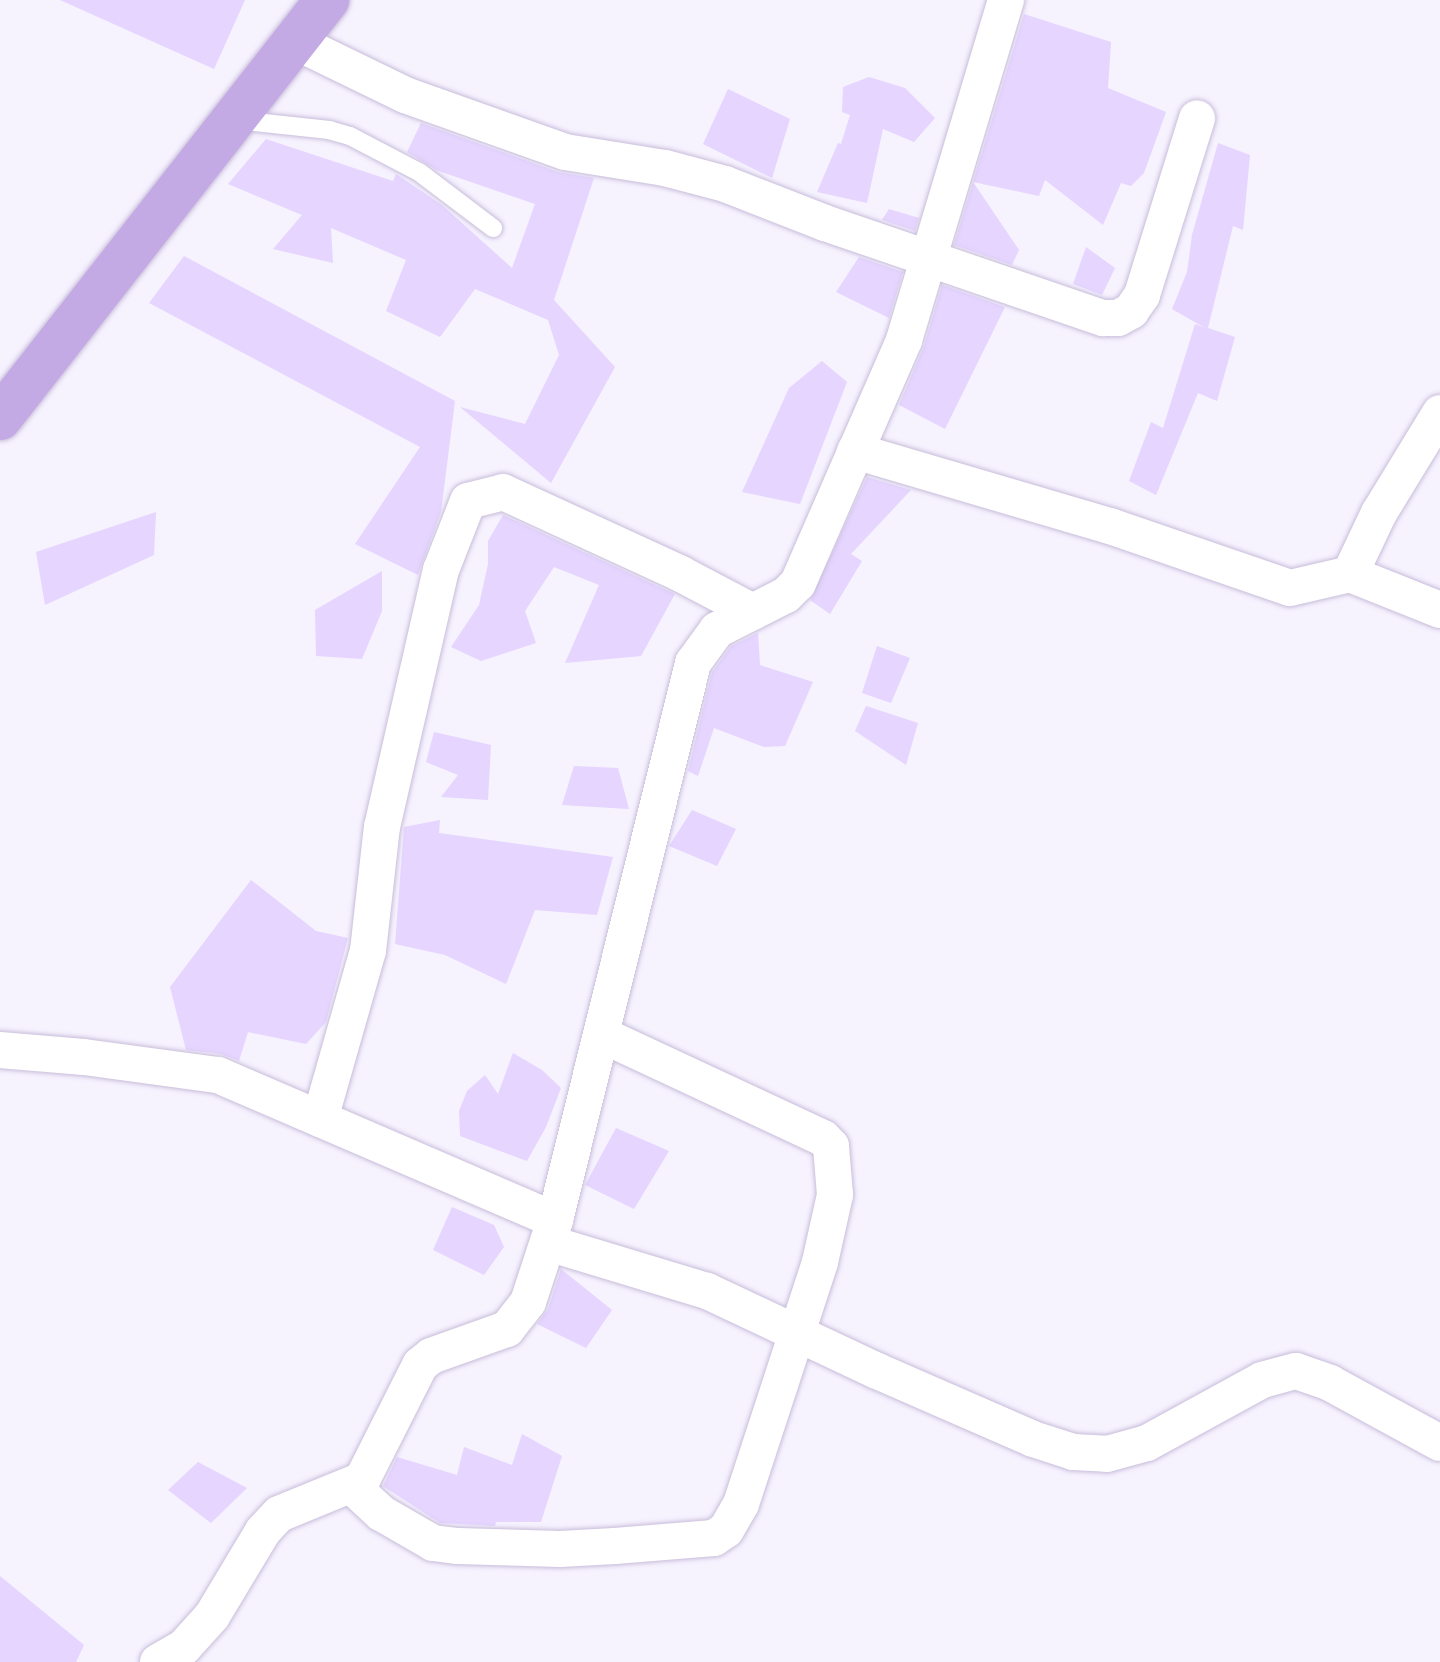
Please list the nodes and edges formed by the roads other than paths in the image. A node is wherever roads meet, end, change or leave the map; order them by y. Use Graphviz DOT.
graph roads {
  1 [pos="327,0"];
  2 [pos="1006,0"];
  3 [pos="294,41"];
  4 [pos="1197,118"];
  5 [pos="236,120"];
  6 [pos="493,228"];
  7 [pos="930,258"];
  8 [pos="1440,413"];
  9 [pos="0,418"];
  10 [pos="855,451"];
  11 [pos="1350,574"];
  12 [pos="1440,610"];
  13 [pos="753,612"];
  14 [pos="602,1035"];
  15 [pos="0,1050"];
  16 [pos="320,1119"];
  17 [pos="551,1231"];
  18 [pos="796,1335"];
  19 [pos="1440,1443"];
  20 [pos="352,1486"];
  21 [pos="171,1654"];
  1 -- 3 [label="main road"];
  2 -- 7 [label="street"];
  3 -- 5 [label="main road"];
  3 -- 7 [label="street"];
  4 -- 7 [label="street"];
  5 -- 6 [label="lane"];
  5 -- 9 [label="main road"];
  7 -- 10 [label="street"];
  8 -- 11 [label="street"];
  10 -- 11 [label="street"];
  10 -- 13 [label="street"];
  11 -- 12 [label="street"];
  13 -- 14 [label="street"];
  13 -- 16 [label="street"];
  14 -- 17 [label="street"];
  14 -- 18 [label="street"];
  15 -- 16 [label="street"];
  16 -- 17 [label="street"];
  17 -- 18 [label="street"];
  17 -- 20 [label="street"];
  18 -- 19 [label="street"];
  18 -- 20 [label="street"];
  20 -- 21 [label="street"];
}
